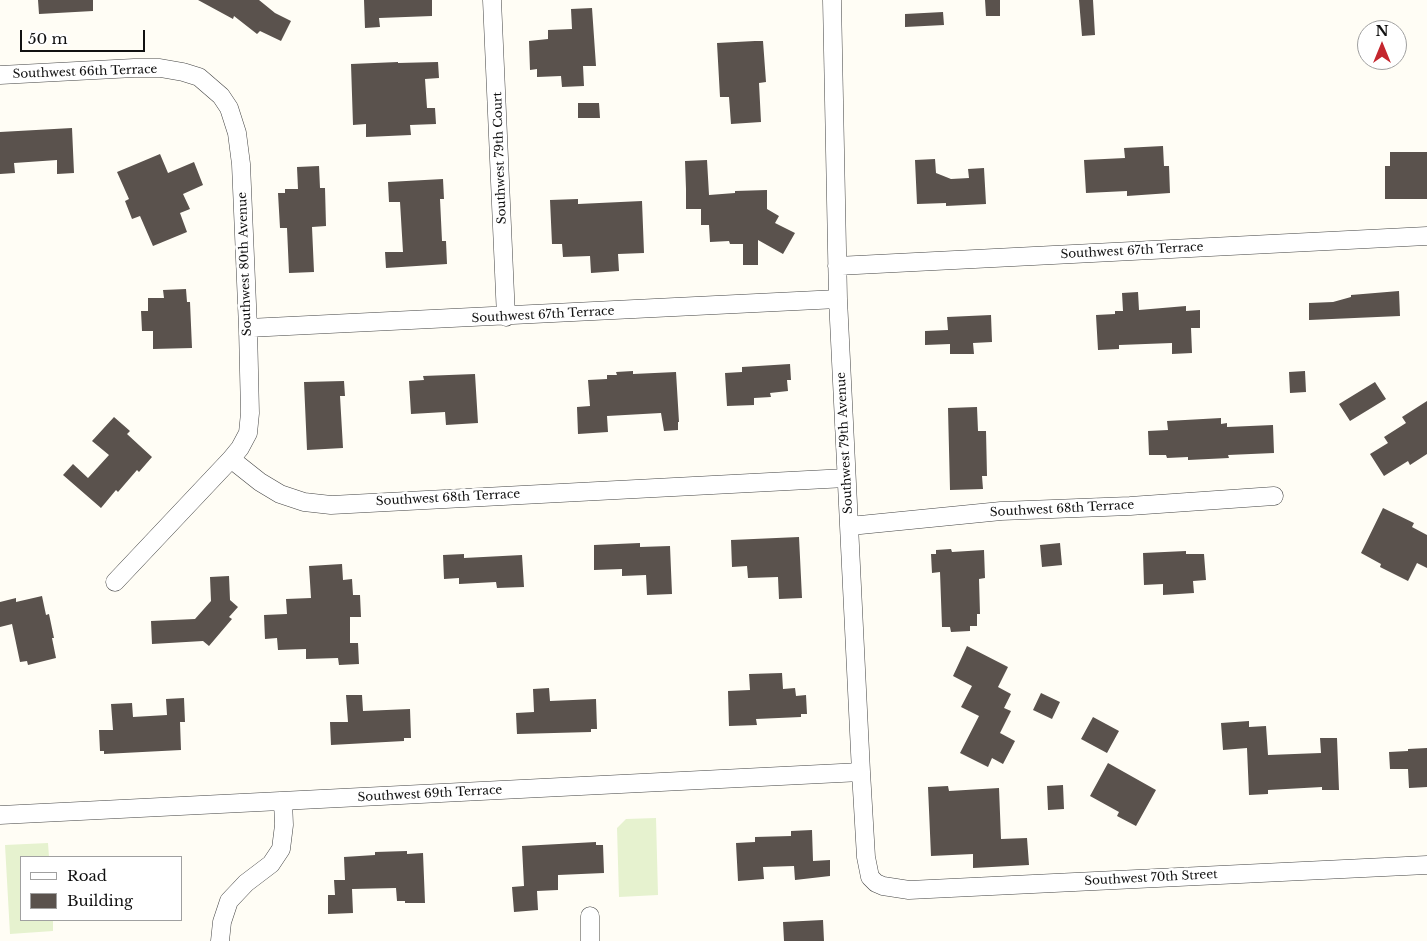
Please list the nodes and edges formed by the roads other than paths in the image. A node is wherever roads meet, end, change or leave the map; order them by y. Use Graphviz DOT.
graph roads {
  1 [pos="492,0"];
  2 [pos="832,0"];
  3 [pos="0,75"];
  4 [pos="199,78"];
  5 [pos="1427,236"];
  6 [pos="838,266"];
  7 [pos="838,299"];
  8 [pos="506,317"];
  9 [pos="248,328"];
  10 [pos="231,459"];
  11 [pos="846,478"];
  12 [pos="1274,496"];
  13 [pos="850,526"];
  14 [pos="115,582"];
  15 [pos="861,772"];
  16 [pos="283,801"];
  17 [pos="0,816"];
  18 [pos="1427,865"];
  19 [pos="876,883"];
  20 [pos="590,916"];
  21 [pos="220,941"];
  22 [pos="590,941"];
  1 -- 8 [label="street, Southwest 79th Court"];
  2 -- 6 [label="street, Southwest 79th Avenue"];
  3 -- 4 [label="street, Southwest 66th Terrace"];
  4 -- 9 [label="street, Southwest 80th Avenue"];
  5 -- 6 [label="street, Southwest 67th Terrace"];
  6 -- 7 [label="street, Southwest 79th Avenue"];
  7 -- 8 [label="street, Southwest 67th Terrace"];
  7 -- 11 [label="street, Southwest 79th Avenue"];
  8 -- 9 [label="street, Southwest 67th Terrace"];
  9 -- 10 [label="street, Southwest 80th Avenue"];
  10 -- 11 [label="street, Southwest 68th Terrace"];
  10 -- 14 [label="street"];
  11 -- 13 [label="street, Southwest 79th Avenue"];
  12 -- 13 [label="street, Southwest 68th Terrace"];
  13 -- 15 [label="street, Southwest 79th Avenue"];
  15 -- 16 [label="street, Southwest 69th Terrace"];
  15 -- 19 [label="street, Southwest 79th Avenue"];
  16 -- 17 [label="street, Southwest 69th Terrace"];
  16 -- 21 [label="street"];
  18 -- 19 [label="street, Southwest 70th Street"];
  20 -- 22 [label="street"];
}
